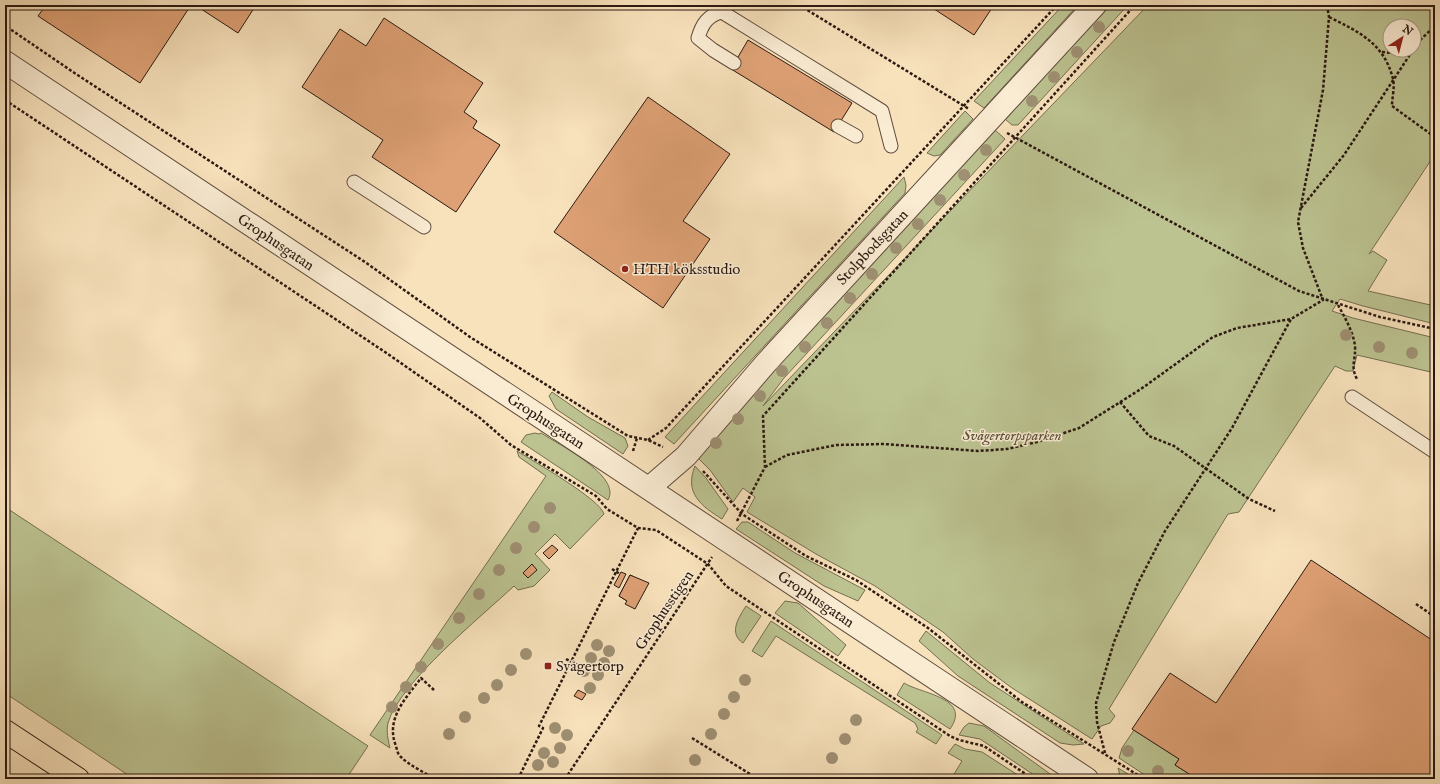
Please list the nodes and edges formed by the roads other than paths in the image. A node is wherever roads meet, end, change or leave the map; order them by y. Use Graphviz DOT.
graph roads {
  1 [pos="1095,5"];
  2 [pos="5,62"];
  3 [pos="734,63"];
  4 [pos="838,126"];
  5 [pos="856,136"];
  6 [pos="892,146"];
  7 [pos="354,182"];
  8 [pos="424,228"];
  9 [pos="1352,396"];
  10 [pos="1435,452"];
  11 [pos="649,488"];
  12 [pos="5,731"];
  13 [pos="78,779"];
  14 [pos="1087,779"];
  1 -- 11 [label="street, Stolpbodsgatan"];
  2 -- 11 [label="street, Grophusgatan"];
  3 -- 6 [label="lane"];
  4 -- 5 [label="lane"];
  7 -- 8 [label="lane"];
  9 -- 10 [label="lane"];
  11 -- 14 [label="street, Grophusgatan"];
  12 -- 13 [label="highway"];
}
